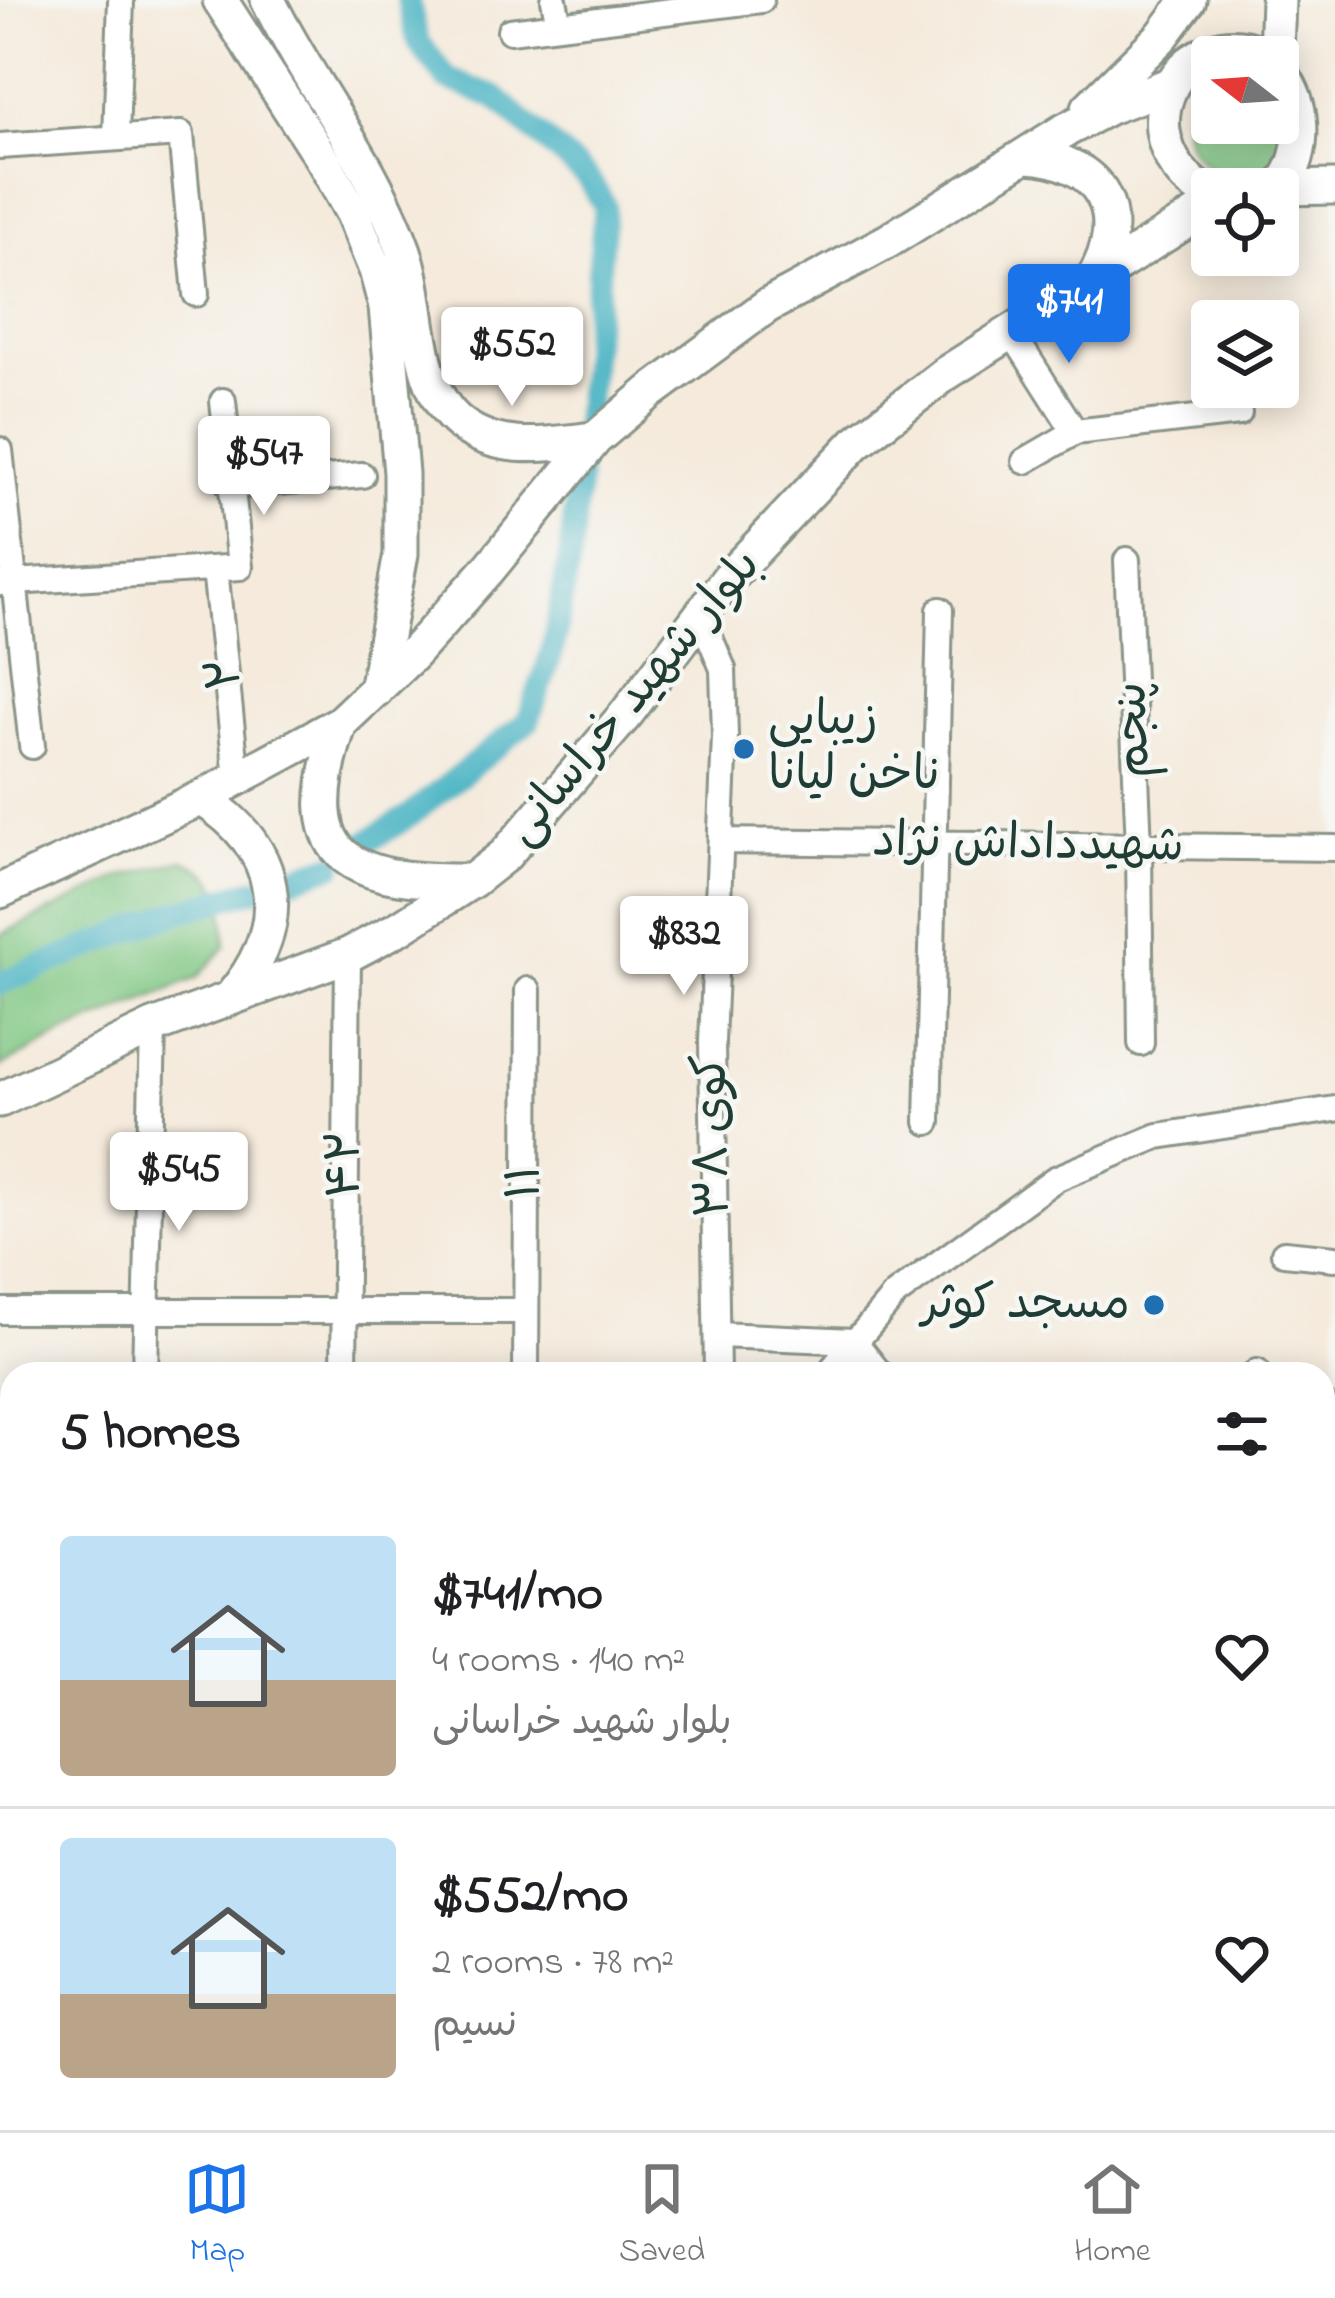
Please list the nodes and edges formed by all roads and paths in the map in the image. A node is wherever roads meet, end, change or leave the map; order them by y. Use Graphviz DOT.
graph roads {
  1 [pos="121,0"];
  2 [pos="220,0"];
  3 [pos="268,0"];
  4 [pos="761,0"];
  5 [pos="1190,0"];
  6 [pos="1204,0"];
  7 [pos="1277,0"];
  8 [pos="750,1"];
  9 [pos="556,12"];
  10 [pos="510,31"];
  11 [pos="1276,36"];
  12 [pos="1191,64"];
  13 [pos="1299,71"];
  14 [pos="1178,76"];
  15 [pos="1325,101"];
  16 [pos="1062,132"];
  17 [pos="116,137"];
  18 [pos="0,146"];
  19 [pos="1027,156"];
  20 [pos="1299,174"];
  21 [pos="1191,181"];
  22 [pos="1335,187"];
  23 [pos="1299,188"];
  24 [pos="1191,219"];
  25 [pos="1092,281"];
  26 [pos="196,294"];
  27 [pos="1012,333"];
  28 [pos="223,401"];
  29 [pos="1239,412"];
  30 [pos="1076,432"];
  31 [pos="595,439"];
  32 [pos="0,450"];
  33 [pos="1024,461"];
  34 [pos="362,475"];
  35 [pos="230,486"];
  36 [pos="1127,560"];
  37 [pos="215,569"];
  38 [pos="7,582"];
  39 [pos="940,610"];
  40 [pos="701,616"];
  41 [pos="376,690"];
  42 [pos="340,723"];
  43 [pos="32,746"];
  44 [pos="237,778"];
  45 [pos="201,798"];
  46 [pos="721,841"];
  47 [pos="934,844"];
  48 [pos="1139,847"];
  49 [pos="1335,848"];
  50 [pos="472,881"];
  51 [pos="0,891"];
  52 [pos="348,955"];
  53 [pos="528,990"];
  54 [pos="232,995"];
  55 [pos="153,1027"];
  56 [pos="1141,1043"];
  57 [pos="0,1100"];
  58 [pos="1335,1109"];
  59 [pos="928,1122"];
  60 [pos="1284,1253"];
  61 [pos="1335,1258"];
  62 [pos="0,1311"];
  63 [pos="148,1311"];
  64 [pos="346,1311"];
  65 [pos="526,1311"];
  66 [pos="718,1335"];
  67 [pos="854,1341"];
  68 [pos="146,1362"];
  69 [pos="344,1362"];
  70 [pos="526,1362"];
  71 [pos="717,1362"];
  72 [pos="837,1362"];
  73 [pos="871,1362"];
  1 -- 17 [label="street"];
  2 -- 41 [label="main road"];
  3 -- 31 [label="main road"];
  4 -- 8 [label="street"];
  5 -- 16 [label="main road"];
  6 -- 14 [label="main road"];
  7 -- 11 [label="main road"];
  8 -- 9 [label="street"];
  9 -- 10 [label="street"];
  12 -- 14 [label="main road"];
  13 -- 15 [label="main road"];
  14 -- 16 [label="main road"];
  14 -- 21 [label="main road"];
  15 -- 20 [label="main road"];
  16 -- 19 [label="main road"];
  17 -- 18 [label="street"];
  17 -- 26 [label="street"];
  19 -- 25 [label="main road"];
  19 -- 31 [label="main road"];
  22 -- 23 [label="main road"];
  24 -- 25 [label="main road, بلوار شهید خراسانی"];
  25 -- 27 [label="main road, بلوار شهید خراسانی"];
  27 -- 30 [label="street"];
  27 -- 40 [label="main road, بلوار شهید خراسانی"];
  28 -- 35 [label="street"];
  29 -- 30 [label="street"];
  30 -- 33 [label="street"];
  31 -- 41 [label="main road"];
  32 -- 38 [label="street"];
  34 -- 35 [label="street"];
  35 -- 37 [label="street"];
  36 -- 48 [label="street, پنجم"];
  37 -- 38 [label="street"];
  37 -- 44 [label="street, ۲"];
  38 -- 43 [label="street"];
  39 -- 47 [label="street"];
  40 -- 46 [label="street, کوی ۳۸"];
  40 -- 50 [label="main road, بلوار شهید خراسانی"];
  41 -- 42 [label="main road"];
  42 -- 44 [label="main road"];
  42 -- 50 [label="main road"];
  44 -- 45 [label="main road"];
  45 -- 51 [label="main road"];
  45 -- 54 [label="main road"];
  46 -- 47 [label="street, شهیدداداش نژاد"];
  46 -- 66 [label="street, کوی ۳۸"];
  47 -- 48 [label="street, شهیدداداش نژاد"];
  47 -- 59 [label="street"];
  48 -- 49 [label="street, شهیدداداش نژاد"];
  48 -- 56 [label="street, پنجم"];
  50 -- 52 [label="main road, بلوار شهید خراسانی"];
  52 -- 54 [label="main road, بلوار شهید خراسانی"];
  52 -- 64 [label="street, ۴۲"];
  53 -- 65 [label="street, ۱۱"];
  54 -- 55 [label="main road, بلوار شهید خراسانی"];
  55 -- 57 [label="main road, بلوار شهید خراسانی"];
  55 -- 63 [label="street"];
  58 -- 67 [label="street"];
  60 -- 61 [label="street"];
  62 -- 63 [label="street"];
  63 -- 64 [label="street"];
  63 -- 68 [label="street"];
  64 -- 65 [label="street"];
  64 -- 69 [label="street, ۴۲"];
  65 -- 70 [label="street, ۱۱"];
  66 -- 67 [label="street"];
  66 -- 71 [label="street, کوی ۳۸"];
  67 -- 72 [label="street"];
  67 -- 73 [label="street"];
}
